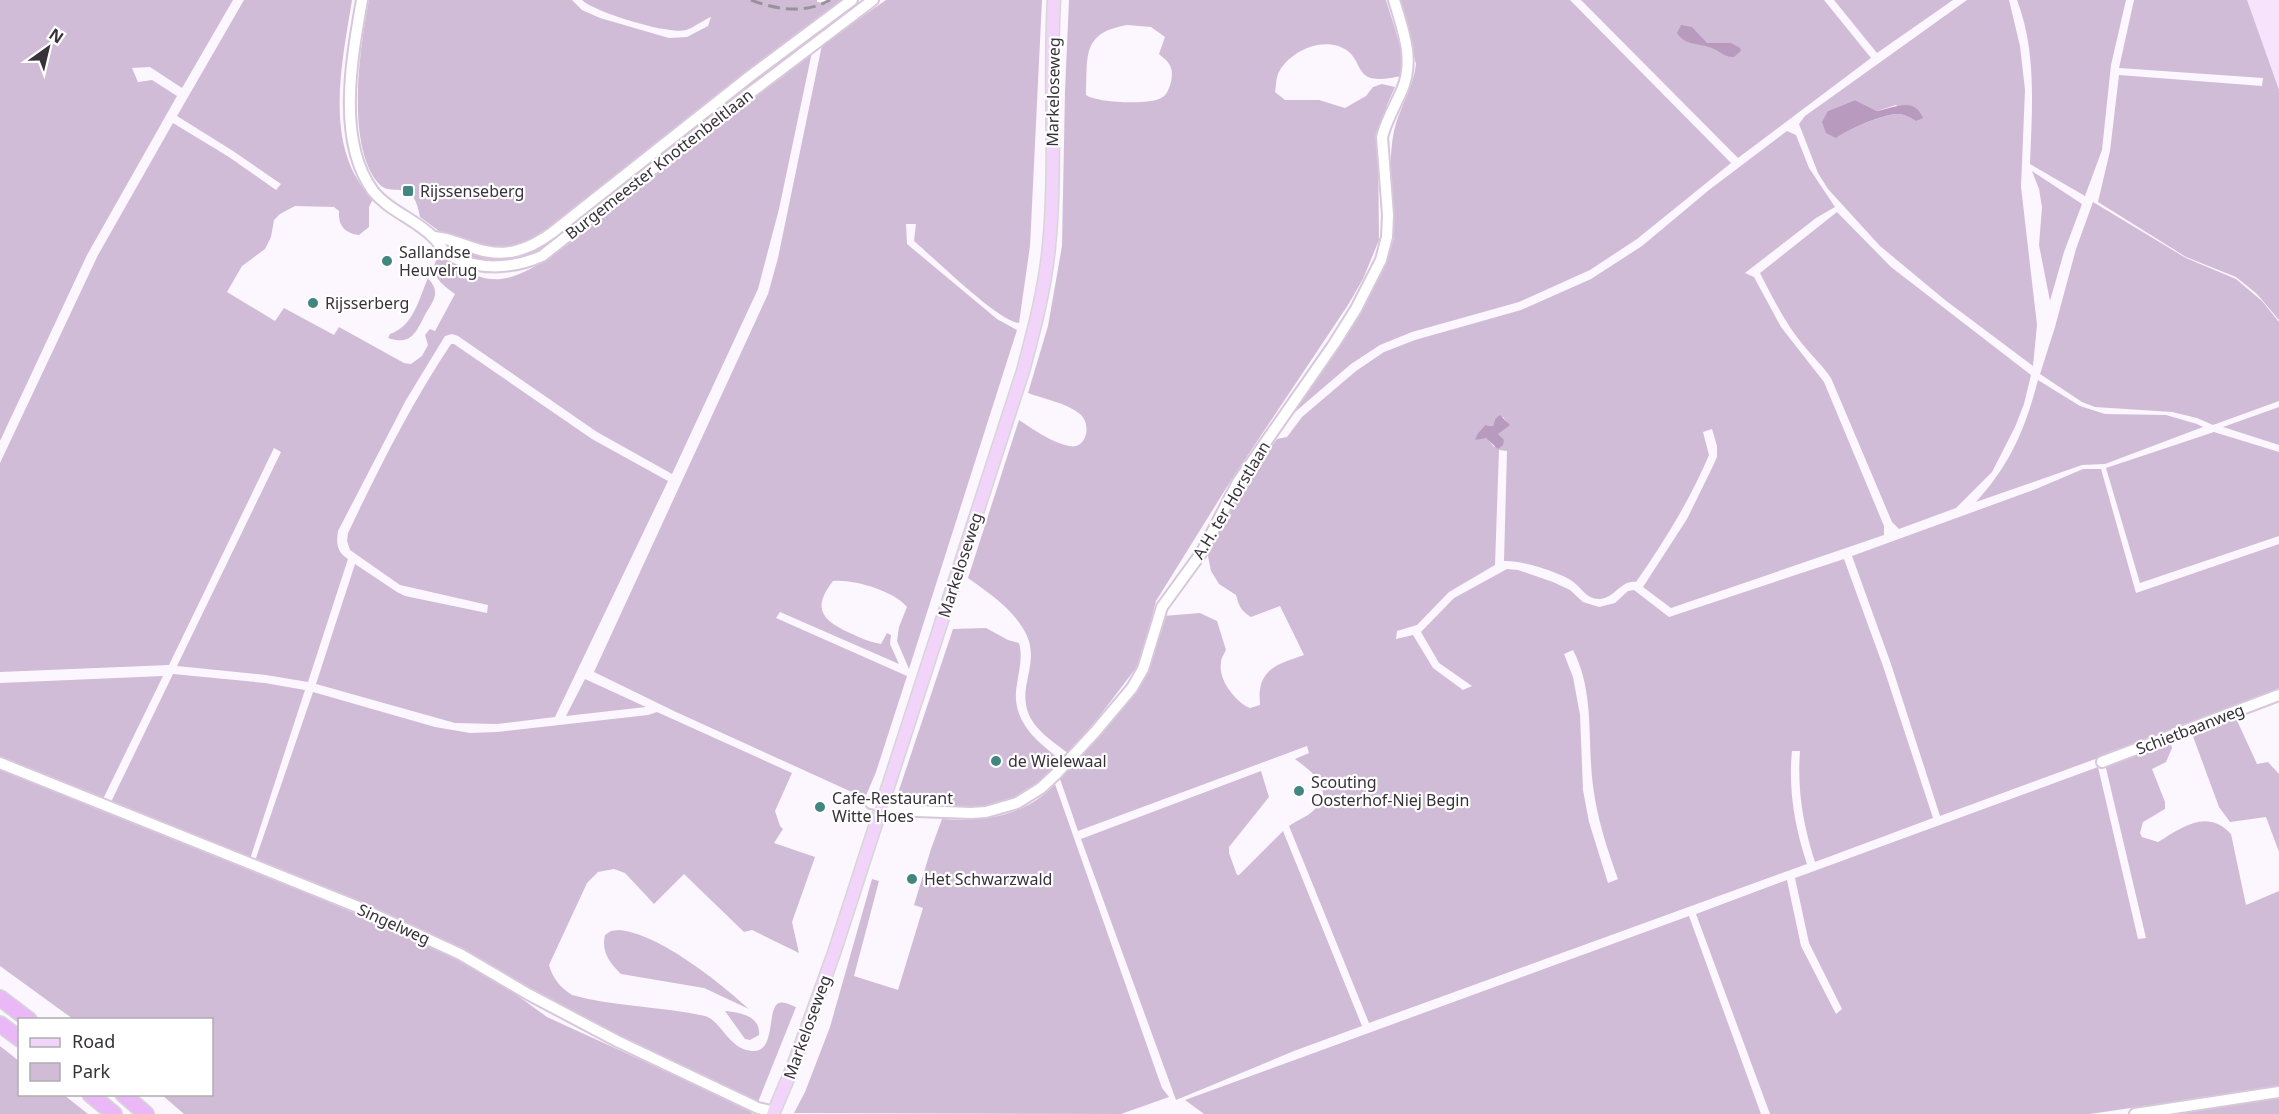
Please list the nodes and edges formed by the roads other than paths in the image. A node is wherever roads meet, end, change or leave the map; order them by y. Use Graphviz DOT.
graph roads {
  1 [pos="362,0"];
  2 [pos="852,0"];
  3 [pos="873,0"];
  4 [pos="1054,0"];
  5 [pos="1394,0"];
  6 [pos="623,177"];
  7 [pos="631,187"];
  8 [pos="434,237"];
  9 [pos="2279,695"];
  10 [pos="2102,762"];
  11 [pos="0,763"];
  12 [pos="876,804"];
  13 [pos="0,998"];
  14 [pos="26,1018"];
  15 [pos="0,1024"];
  16 [pos="18,1038"];
  17 [pos="2279,1092"];
  18 [pos="91,1096"];
  19 [pos="124,1096"];
  20 [pos="774,1113"];
  21 [pos="114,1114"];
  22 [pos="146,1114"];
  23 [pos="2135,1114"];
  1 -- 8 [label="street, Burgemeester Knottenbeltlaan"];
  2 -- 6 [label="street, Burgemeester Knottenbeltlaan"];
  3 -- 7 [label="street, Burgemeester Knottenbeltlaan"];
  4 -- 12 [label="main road, Markeloseweg"];
  5 -- 12 [label="street, A.H. ter Horstlaan"];
  6 -- 7 [label="street"];
  6 -- 8 [label="street, Burgemeester Knottenbeltlaan"];
  7 -- 8 [label="street, Burgemeester Knottenbeltlaan"];
  9 -- 10 [label="street, Schietbaanweg"];
  11 -- 20 [label="street, Singelweg"];
  12 -- 20 [label="main road, Markeloseweg"];
  13 -- 14 [label="highway"];
  15 -- 16 [label="highway"];
  17 -- 23 [label="street"];
  18 -- 21 [label="highway"];
  19 -- 22 [label="highway"];
}
